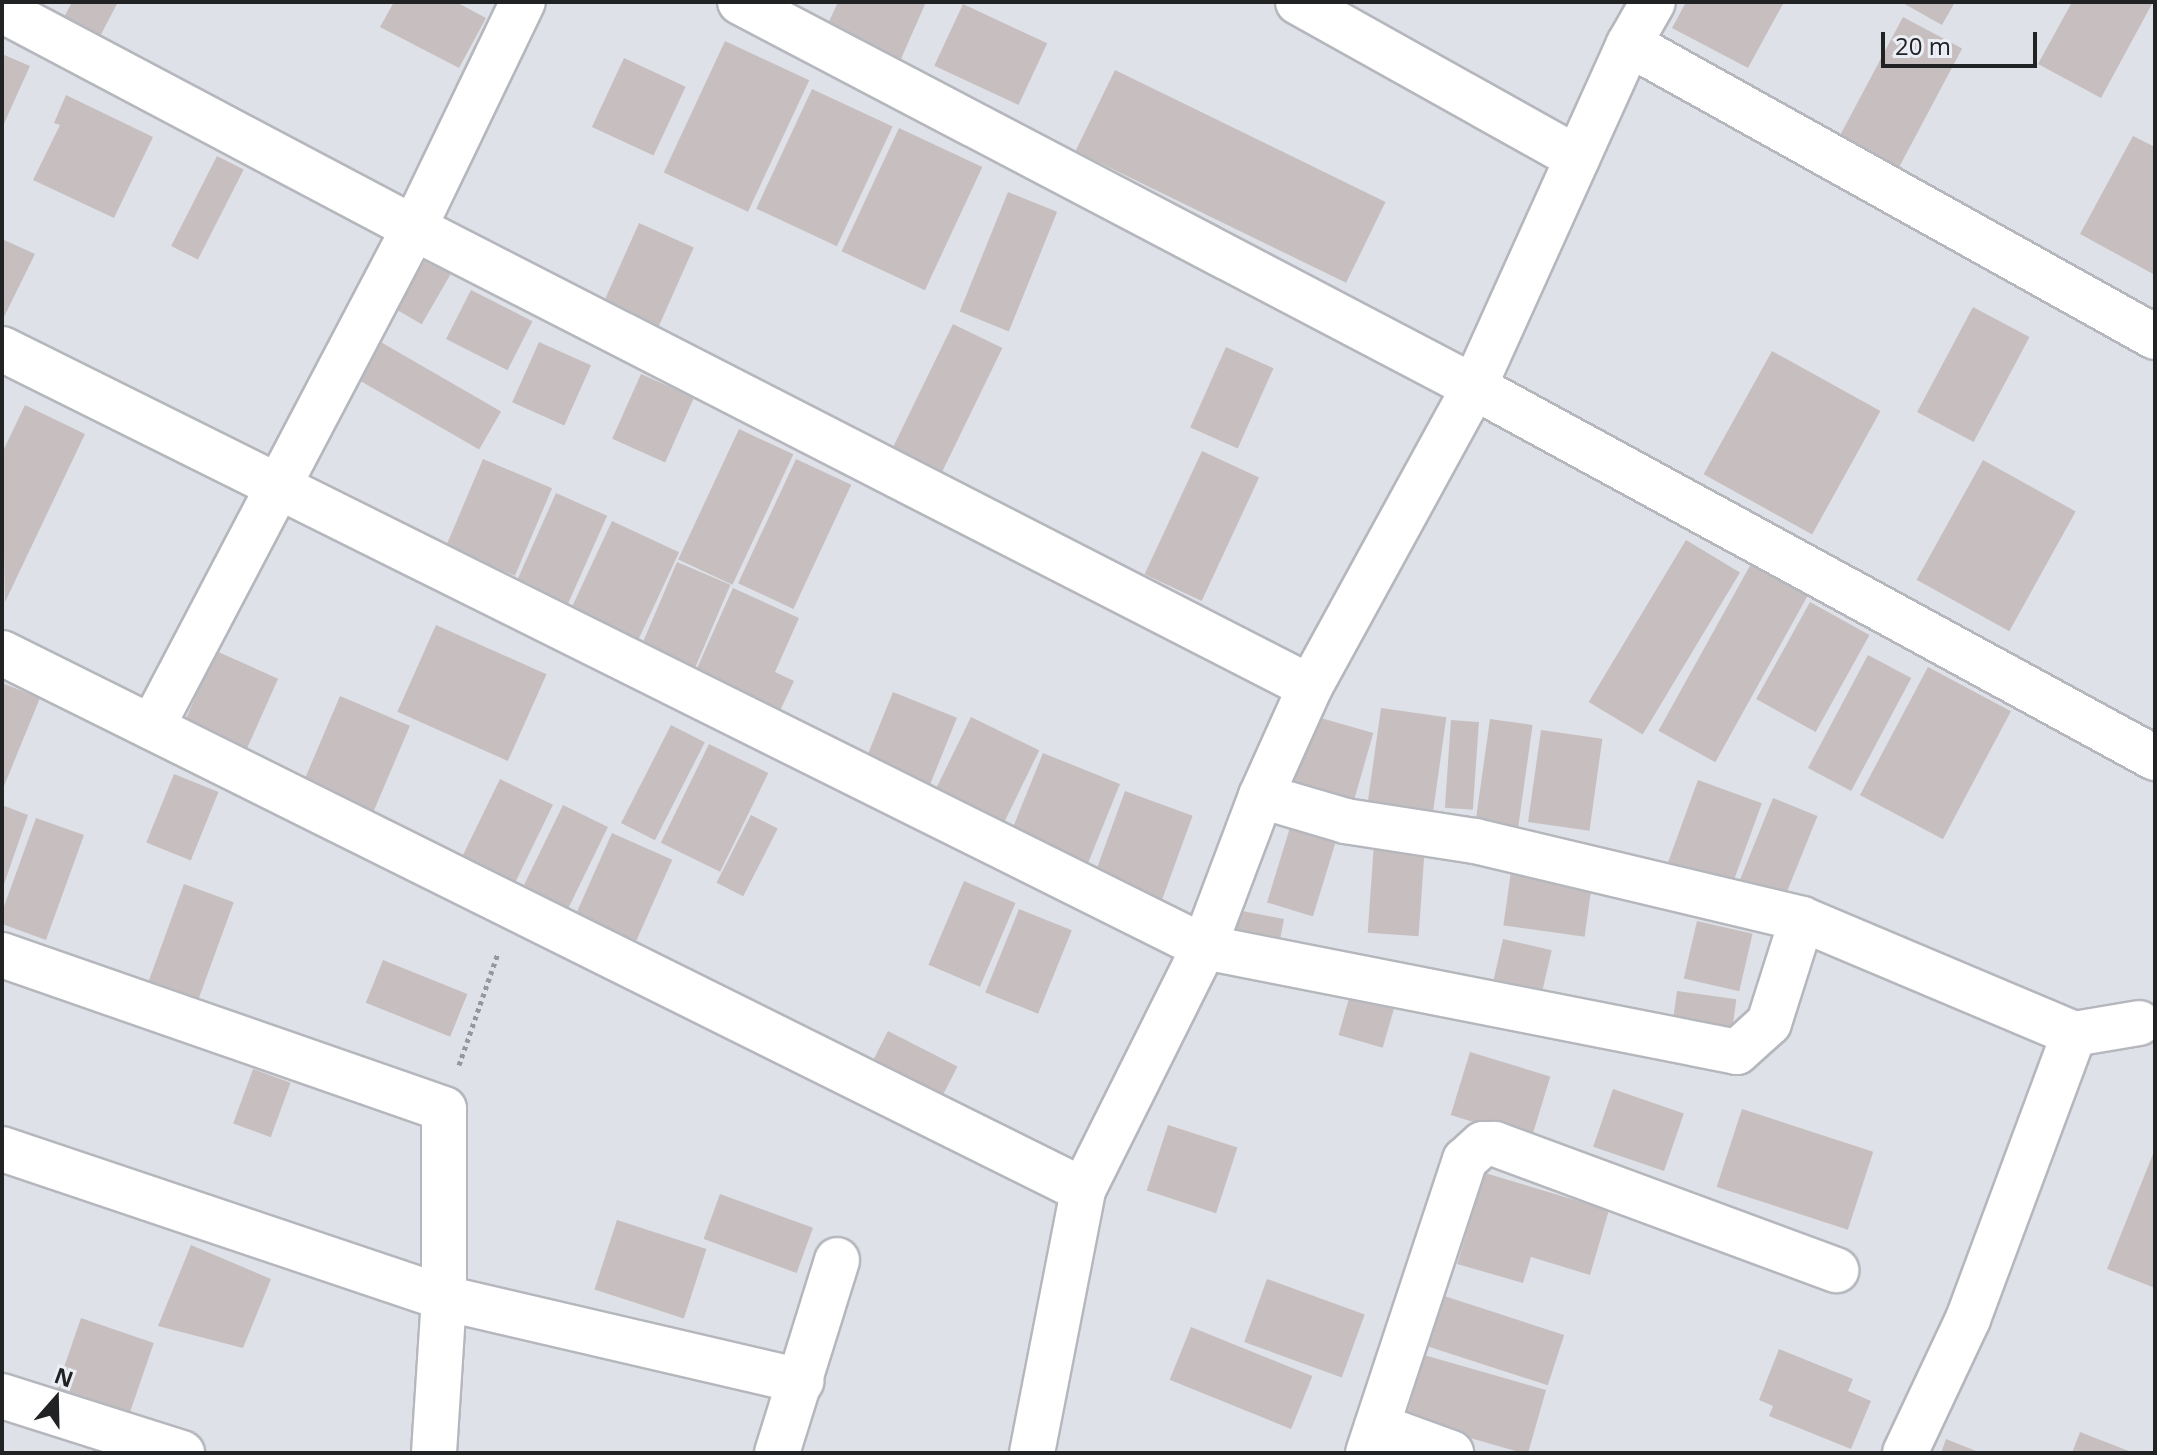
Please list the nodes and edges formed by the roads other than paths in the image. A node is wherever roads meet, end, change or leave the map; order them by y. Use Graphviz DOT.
graph roads {
  1 [pos="523,2"];
  2 [pos="740,2"];
  3 [pos="1298,2"];
  4 [pos="1653,2"];
  5 [pos="2,10"];
  6 [pos="1629,44"];
  7 [pos="1577,158"];
  8 [pos="414,228"];
  9 [pos="2155,337"];
  10 [pos="2,349"];
  11 [pos="1474,387"];
  12 [pos="278,486"];
  13 [pos="2,653"];
  14 [pos="1310,687"];
  15 [pos="152,727"];
  16 [pos="2155,758"];
  17 [pos="1261,796"];
  18 [pos="1802,919"];
  19 [pos="1204,947"];
  20 [pos="2,955"];
  21 [pos="2150,1016"];
  22 [pos="2074,1034"];
  23 [pos="2,1149"];
  24 [pos="1083,1190"];
  25 [pos="837,1260"];
  26 [pos="1836,1270"];
  27 [pos="444,1298"];
  28 [pos="801,1381"];
  29 [pos="2,1396"];
  30 [pos="1373,1439"];
  31 [pos="182,1453"];
  32 [pos="434,1453"];
  33 [pos="777,1453"];
  34 [pos="1032,1453"];
  35 [pos="1451,1453"];
  36 [pos="1905,1453"];
  1 -- 8 [label="street"];
  2 -- 11 [label="street"];
  3 -- 7 [label="street"];
  4 -- 6 [label="street"];
  5 -- 8 [label="street"];
  6 -- 7 [label="street"];
  6 -- 9 [label="street"];
  7 -- 11 [label="street"];
  8 -- 12 [label="street"];
  8 -- 14 [label="street"];
  10 -- 12 [label="street"];
  11 -- 14 [label="street"];
  11 -- 16 [label="street"];
  12 -- 15 [label="street"];
  12 -- 19 [label="street"];
  13 -- 15 [label="street"];
  14 -- 17 [label="street"];
  15 -- 24 [label="street"];
  17 -- 18 [label="street"];
  17 -- 19 [label="street"];
  18 -- 19 [label="street"];
  18 -- 22 [label="street"];
  19 -- 24 [label="street"];
  20 -- 27 [label="street"];
  21 -- 22 [label="street"];
  22 -- 36 [label="street"];
  23 -- 27 [label="street"];
  24 -- 34 [label="street"];
  25 -- 28 [label="street"];
  26 -- 30 [label="street"];
  27 -- 28 [label="street"];
  27 -- 32 [label="street"];
  28 -- 33 [label="street"];
  29 -- 31 [label="street"];
  30 -- 35 [label="street"];
}
